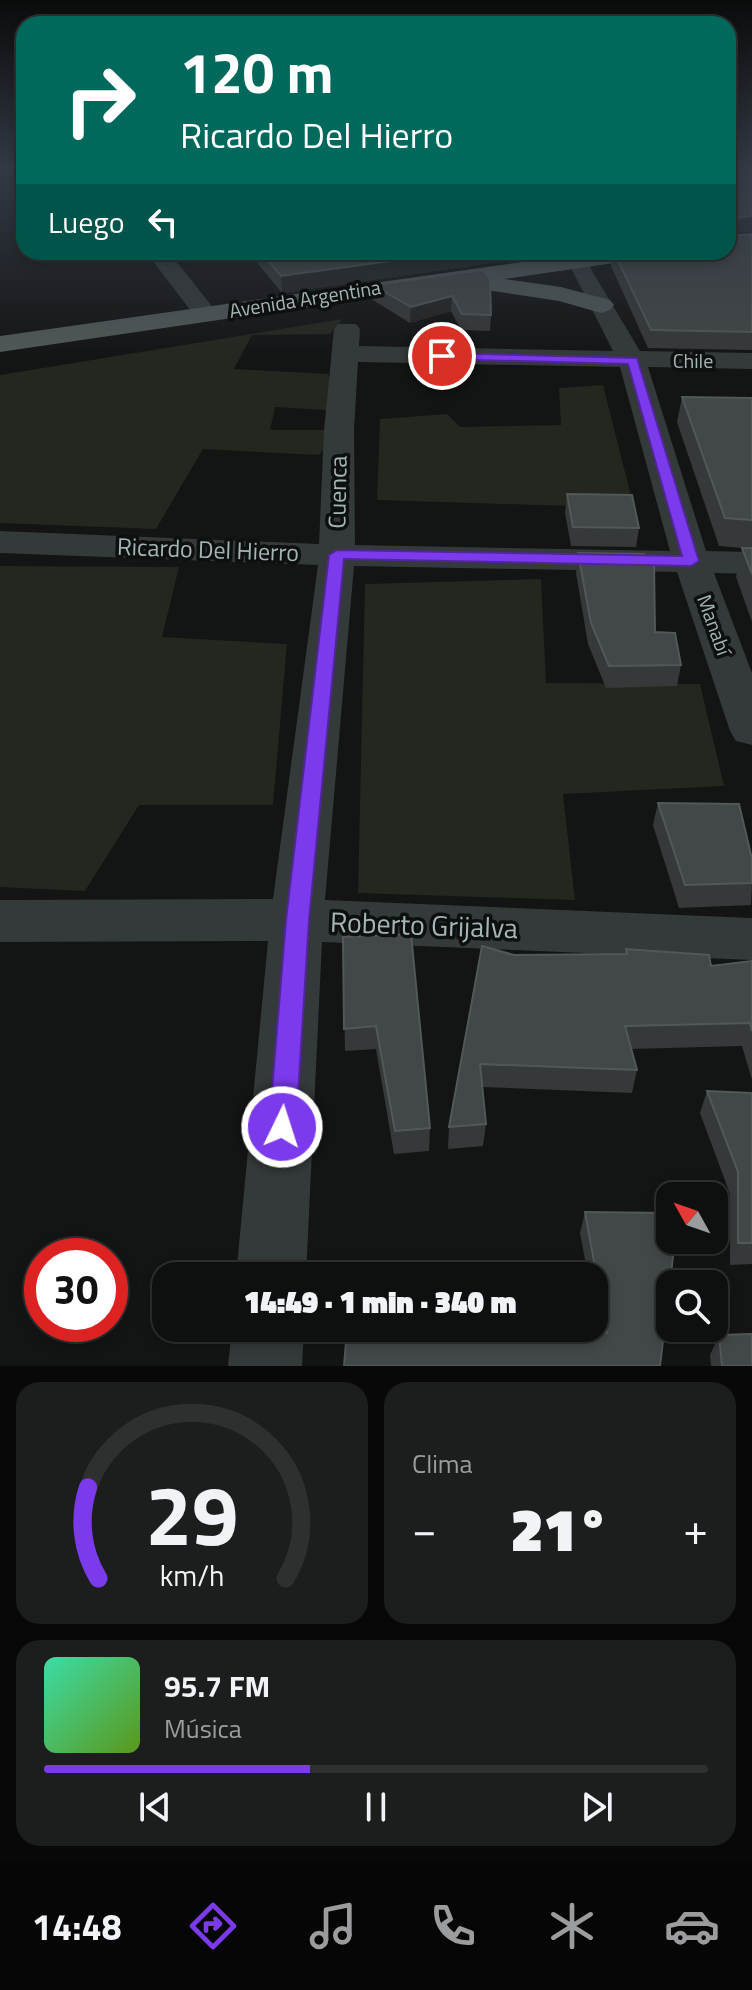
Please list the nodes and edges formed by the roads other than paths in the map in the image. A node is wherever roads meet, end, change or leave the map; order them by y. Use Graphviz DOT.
graph roads {
  1 [pos="163,260"];
  2 [pos="561,260"];
  3 [pos="568,260"];
  4 [pos="575,260"];
  5 [pos="490,284"];
  6 [pos="601,305"];
  7 [pos="206,314"];
  8 [pos="347,342"];
  9 [pos="0,344"];
  10 [pos="0,355"];
  11 [pos="632,360"];
  12 [pos="752,361"];
  13 [pos="0,542"];
  14 [pos="337,555"];
  15 [pos="691,561"];
  16 [pos="752,563"];
  17 [pos="752,731"];
  18 [pos="297,920"];
  19 [pos="0,921"];
  20 [pos="752,939"];
  21 [pos="272,1262"];
  22 [pos="267,1342"];
  23 [pos="265,1366"];
  1 -- 7 [label="street"];
  2 -- 7 [label="main road, Avenida Argentina"];
  3 -- 5 [label="main road, Avenida Argentina"];
  4 -- 6 [label="street, Manabí"];
  5 -- 6 [label="main road"];
  5 -- 10 [label="main road, Avenida Argentina"];
  6 -- 11 [label="street, Manabí"];
  7 -- 9 [label="main road, Avenida Argentina"];
  8 -- 11 [label="street, Chile"];
  8 -- 14 [label="street, Cuenca"];
  11 -- 12 [label="street, Chile"];
  11 -- 15 [label="street, Manabí"];
  13 -- 14 [label="street, Ricardo Del Hierro"];
  14 -- 15 [label="street, Ricardo Del Hierro"];
  14 -- 18 [label="street, Cuenca"];
  15 -- 16 [label="street, Ricardo Del Hierro"];
  15 -- 17 [label="street, Manabí"];
  18 -- 19 [label="street, Roberto Grijalva"];
  18 -- 20 [label="street, Roberto Grijalva"];
  18 -- 21 [label="street, Cuenca"];
  22 -- 23 [label="street"];
}
